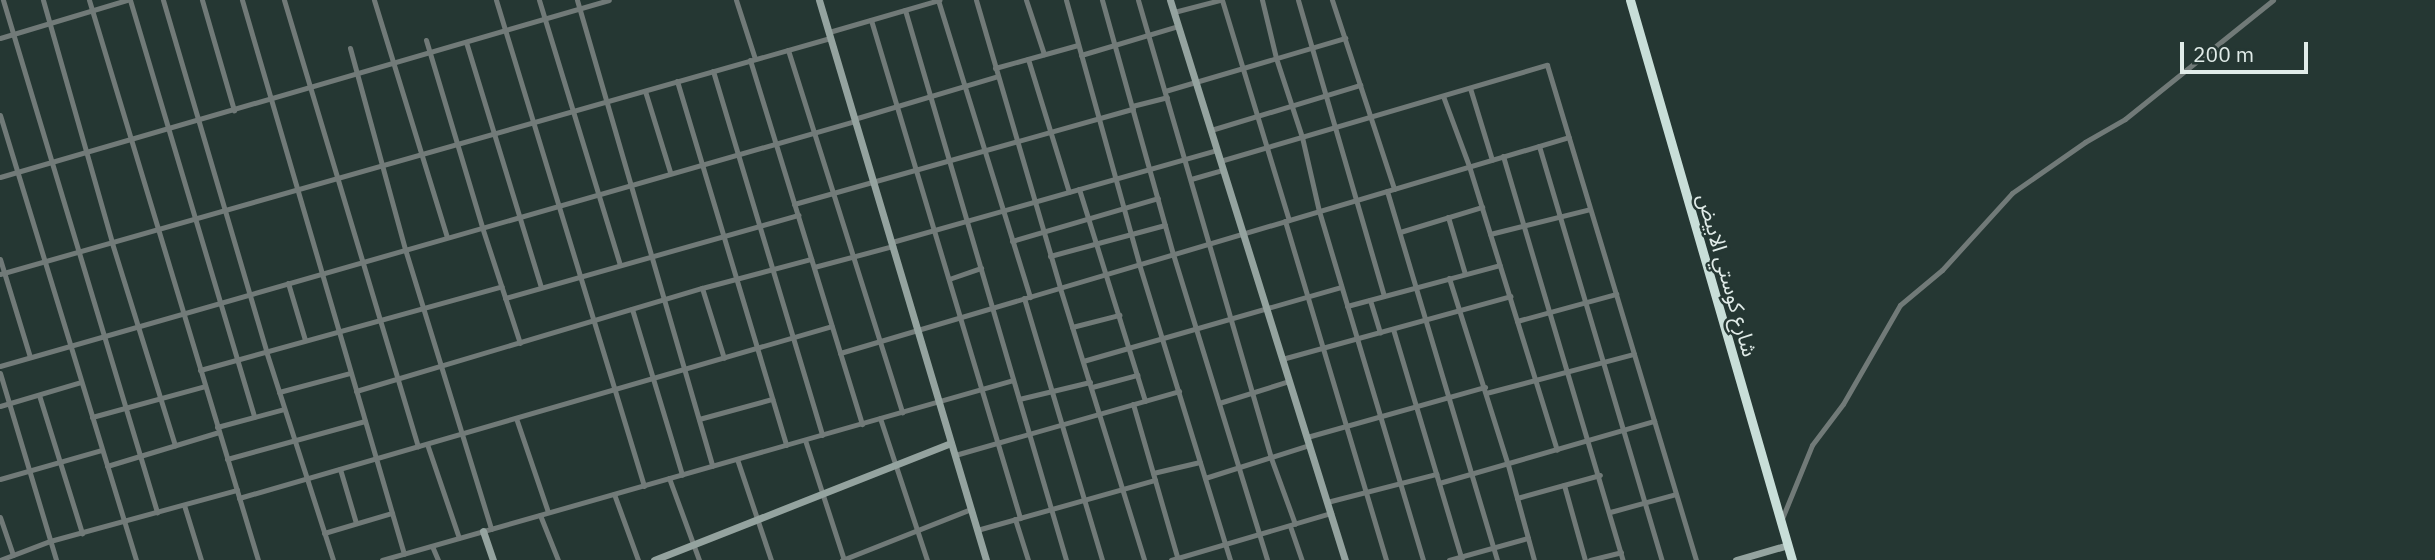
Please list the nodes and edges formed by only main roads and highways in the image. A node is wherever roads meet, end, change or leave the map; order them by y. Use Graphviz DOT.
graph roads {
  1 [pos="1630,0"];
  2 [pos="1792,560"];
  1 -- 2 [label="highway, شارع كوستي الابيض"];
}
